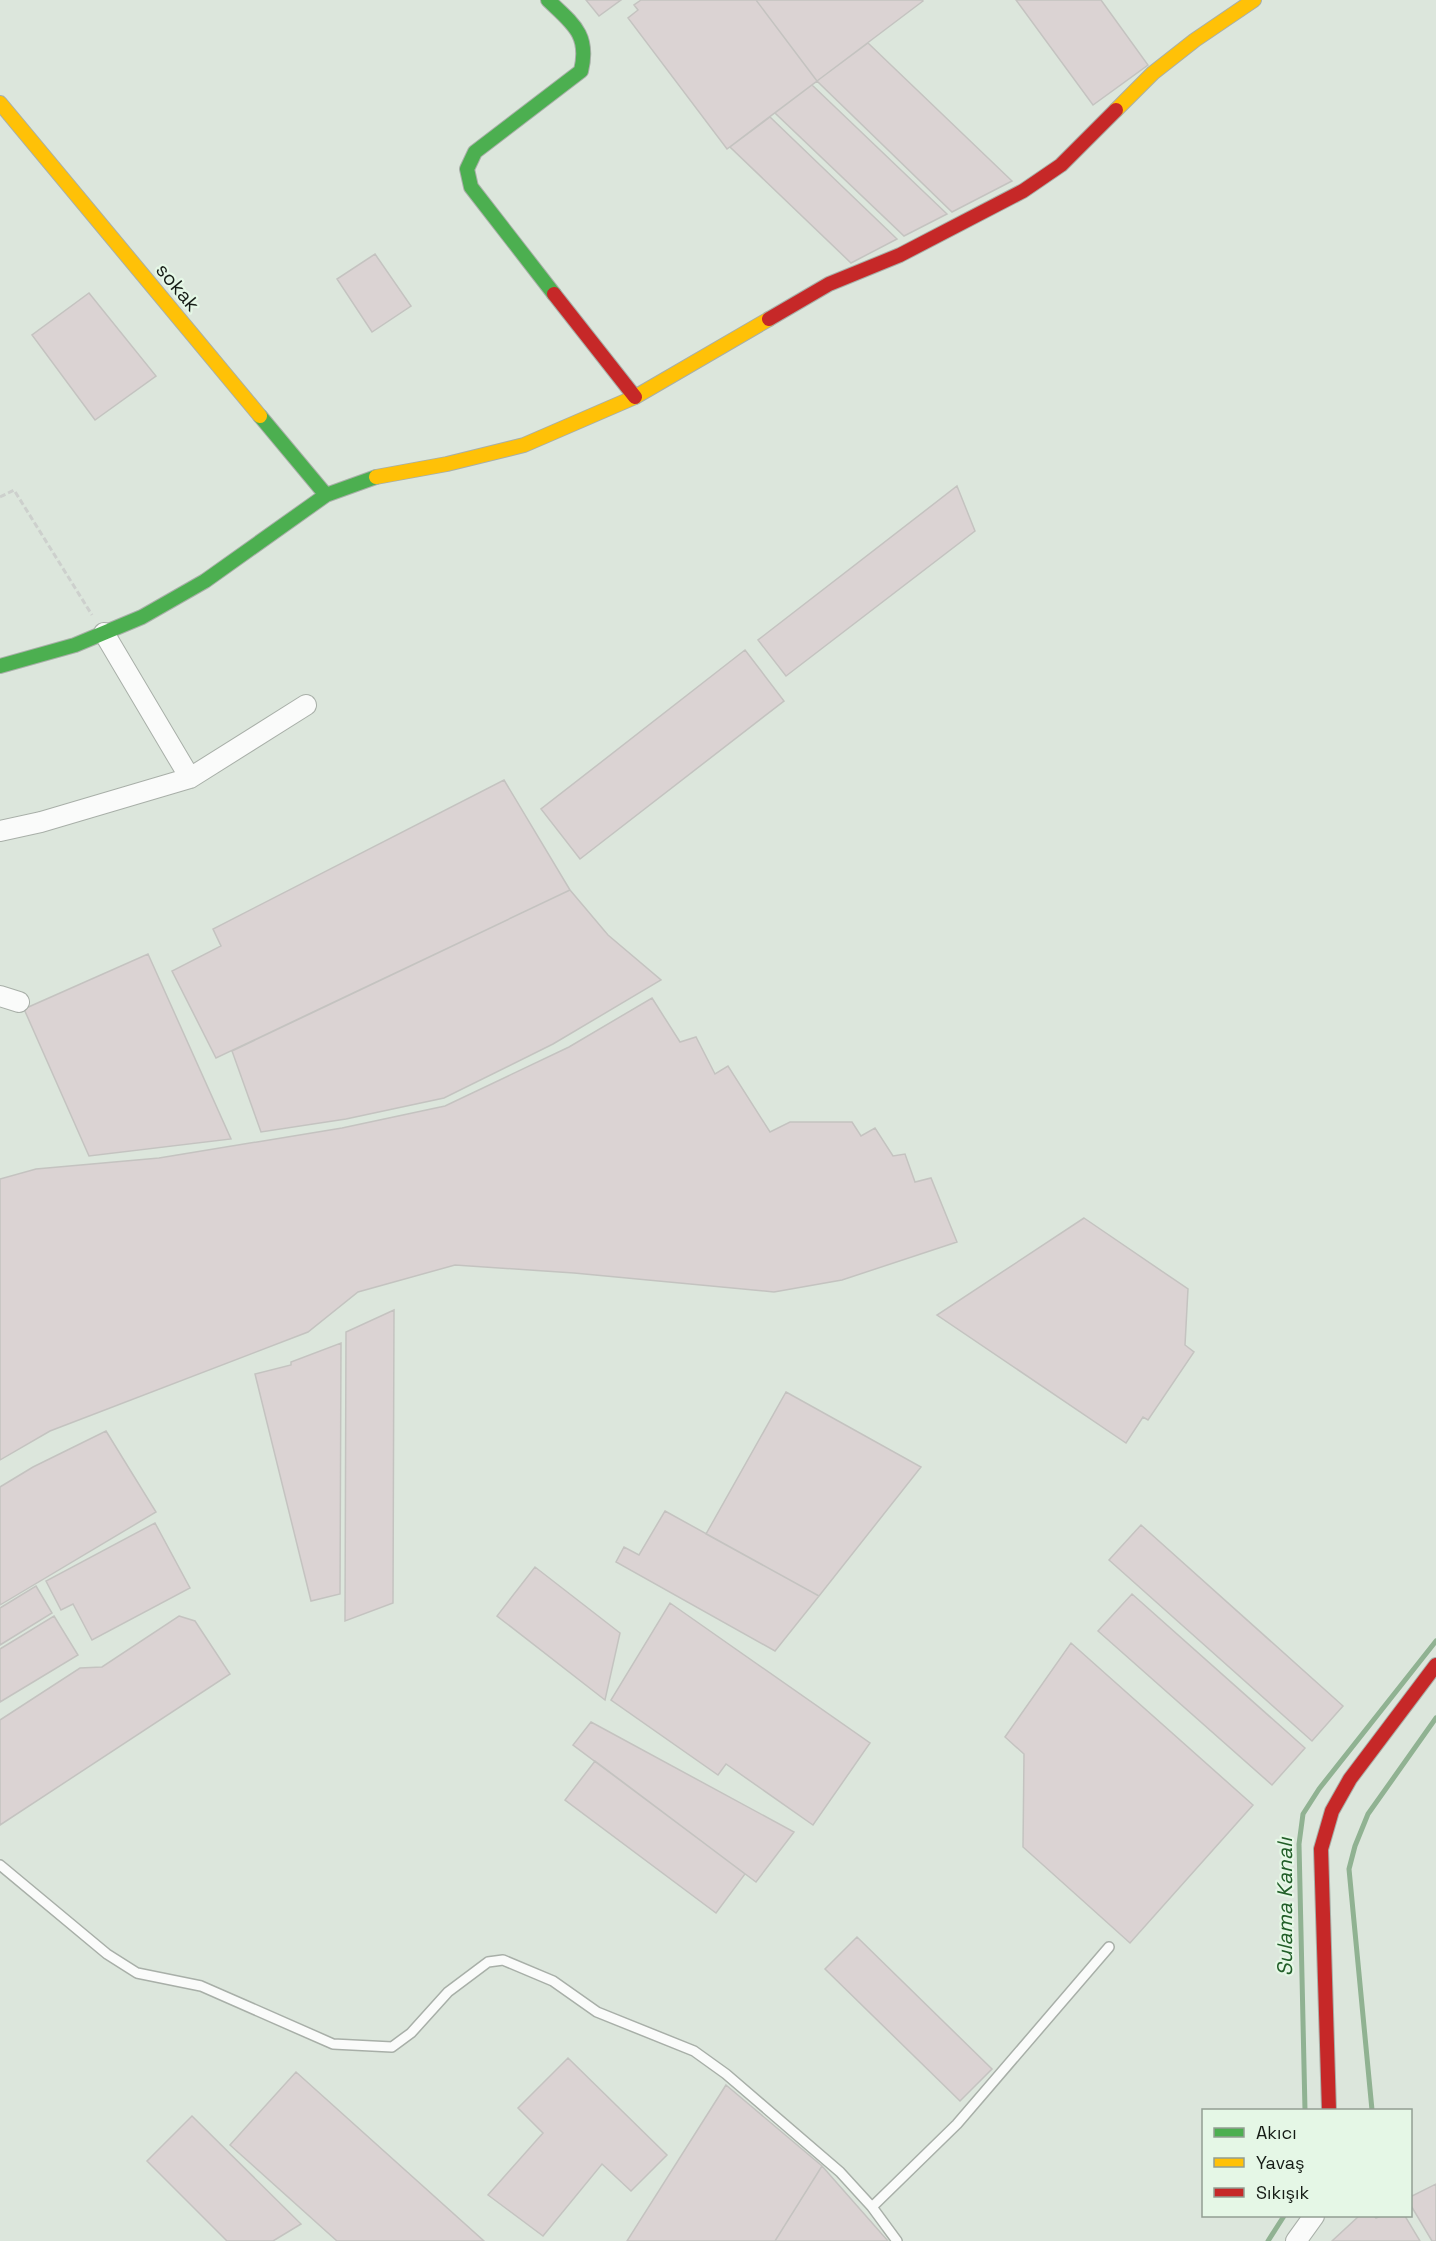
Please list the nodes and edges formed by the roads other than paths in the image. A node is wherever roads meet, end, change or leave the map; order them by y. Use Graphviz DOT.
graph roads {
  1 [pos="548,0"];
  2 [pos="1254,0"];
  3 [pos="0,103"];
  4 [pos="635,397"];
  5 [pos="326,495"];
  6 [pos="104,633"];
  7 [pos="0,666"];
  8 [pos="306,705"];
  9 [pos="190,778"];
  10 [pos="0,831"];
  11 [pos="0,996"];
  12 [pos="19,1002"];
  13 [pos="1436,1665"];
  14 [pos="0,1865"];
  15 [pos="1109,1947"];
  16 [pos="1329,2109"];
  17 [pos="872,2207"];
  18 [pos="1313,2217"];
  19 [pos="897,2241"];
  20 [pos="1296,2241"];
  1 -- 4 [label="street"];
  2 -- 4 [label="street"];
  3 -- 5 [label="street, sokak"];
  4 -- 5 [label="street"];
  5 -- 6 [label="street"];
  6 -- 7 [label="street"];
  6 -- 9 [label="street"];
  8 -- 9 [label="street"];
  9 -- 10 [label="street"];
  11 -- 12 [label="street"];
  13 -- 16 [label="street"];
  14 -- 17 [label="lane"];
  15 -- 17 [label="lane"];
  17 -- 19 [label="lane"];
  18 -- 20 [label="street"];
}
